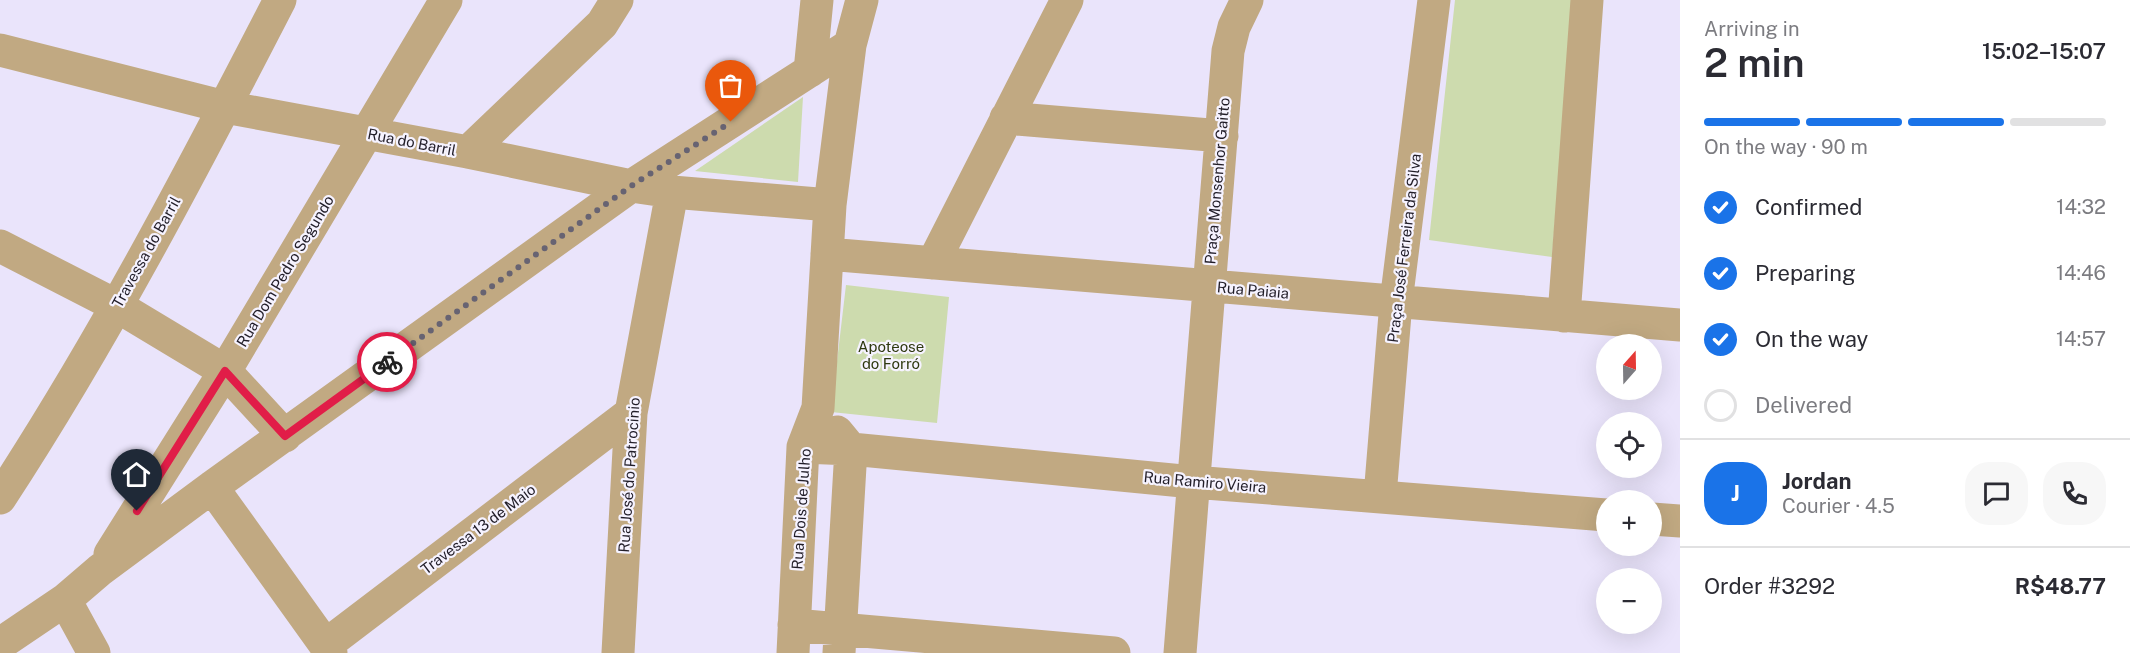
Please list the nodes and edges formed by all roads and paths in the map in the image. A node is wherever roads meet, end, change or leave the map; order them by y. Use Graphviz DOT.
graph roads {
  1 [pos="280,0"];
  2 [pos="446,0"];
  3 [pos="617,0"];
  4 [pos="817,0"];
  5 [pos="862,0"];
  6 [pos="1067,0"];
  7 [pos="1247,0"];
  8 [pos="1434,0"];
  9 [pos="1587,0"];
  10 [pos="850,45"];
  11 [pos="0,50"];
  12 [pos="810,71"];
  13 [pos="225,107"];
  14 [pos="1006,118"];
  15 [pos="368,133"];
  16 [pos="1222,136"];
  17 [pos="468,152"];
  18 [pos="631,186"];
  19 [pos="672,192"];
  20 [pos="830,205"];
  21 [pos="0,246"];
  22 [pos="827,254"];
  23 [pos="933,263"];
  24 [pos="1208,286"];
  25 [pos="1396,302"];
  26 [pos="117,306"];
  27 [pos="1564,316"];
  28 [pos="1680,325"];
  29 [pos="225,371"];
  30 [pos="818,408"];
  31 [pos="631,413"];
  32 [pos="285,436"];
  33 [pos="803,447"];
  34 [pos="851,449"];
  35 [pos="1193,482"];
  36 [pos="212,487"];
  37 [pos="1380,496"];
  38 [pos="0,498"];
  39 [pos="1596,514"];
  40 [pos="1662,520"];
  41 [pos="1680,521"];
  42 [pos="100,570"];
  43 [pos="65,600"];
  44 [pos="794,639"];
  45 [pos="840,641"];
  46 [pos="0,644"];
  47 [pos="328,649"];
  48 [pos="1026,649"];
  49 [pos="94,653"];
  50 [pos="618,653"];
  51 [pos="1114,653"];
  52 [pos="1180,653"];
  1 -- 13 [label="street, Travessa do Barril"];
  2 -- 15 [label="street, Rua Dom Pedro Segundo"];
  3 -- 17 [label="street"];
  4 -- 12 [label="street"];
  5 -- 10 [label="street"];
  6 -- 14 [label="street"];
  7 -- 16 [label="street, Praça Monsenhor Gaitto"];
  8 -- 25 [label="street, Praça José Ferreira da Silva"];
  9 -- 27 [label="street"];
  10 -- 12 [label="street"];
  10 -- 20 [label="street"];
  11 -- 13 [label="street, Rua do Barril"];
  12 -- 18 [label="street"];
  13 -- 15 [label="street, Rua do Barril"];
  13 -- 26 [label="street, Travessa do Barril"];
  14 -- 16 [label="street"];
  14 -- 23 [label="street"];
  15 -- 17 [label="street, Rua do Barril"];
  15 -- 29 [label="street, Rua Dom Pedro Segundo"];
  16 -- 24 [label="street, Praça Monsenhor Gaitto"];
  17 -- 18 [label="street, Rua do Barril"];
  18 -- 19 [label="street, Rua do Barril"];
  18 -- 32 [label="street"];
  19 -- 20 [label="street, Rua do Barril"];
  19 -- 31 [label="street, Rua José do Patrocinio"];
  20 -- 22 [label="street"];
  21 -- 26 [label="street"];
  22 -- 23 [label="street, Rua Paiaia"];
  22 -- 30 [label="street"];
  23 -- 24 [label="street, Rua Paiaia"];
  24 -- 25 [label="street, Rua Paiaia"];
  24 -- 35 [label="street, Praça Monsenhor Gaitto"];
  25 -- 27 [label="street, Rua Paiaia"];
  25 -- 37 [label="street, Praça José Ferreira da Silva"];
  26 -- 29 [label="street"];
  26 -- 38 [label="street, Travessa do Barril"];
  27 -- 28 [label="street, Rua Paiaia"];
  29 -- 32 [label="street"];
  29 -- 42 [label="street, Rua Dom Pedro Segundo"];
  30 -- 33 [label="street, Rua Dois de Julho"];
  30 -- 34 [label="street"];
  31 -- 47 [label="street, Travessa 13 de Maio"];
  31 -- 50 [label="street, Rua José do Patrocinio"];
  32 -- 36 [label="street"];
  33 -- 34 [label="street, Rua Ramiro Vieira"];
  33 -- 44 [label="street, Rua Dois de Julho"];
  34 -- 35 [label="street, Rua Ramiro Vieira"];
  34 -- 45 [label="street"];
  35 -- 37 [label="street, Rua Ramiro Vieira"];
  35 -- 52 [label="street, Praça Monsenhor Gaitto"];
  36 -- 42 [label="street"];
  36 -- 47 [label="street"];
  37 -- 39 [label="street, Rua Ramiro Vieira"];
  40 -- 41 [label="street"];
  42 -- 43 [label="street"];
  43 -- 46 [label="street"];
  43 -- 49 [label="street"];
  44 -- 45 [label="street"];
  45 -- 48 [label="street"];
  48 -- 51 [label="street"];
}
